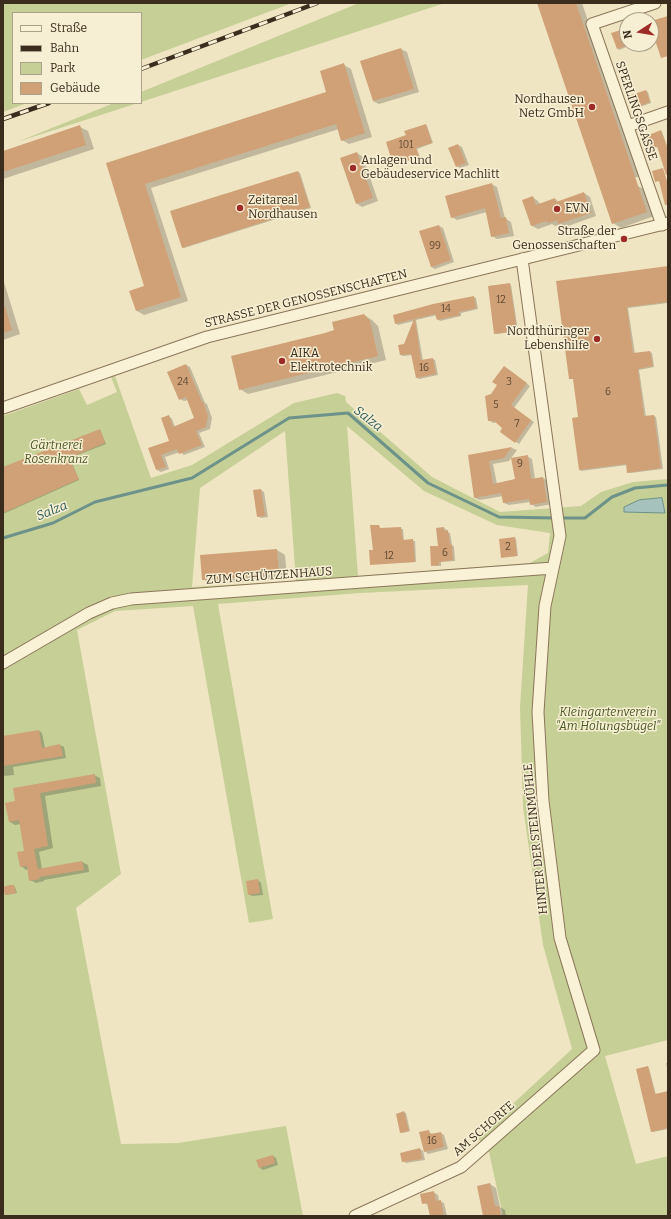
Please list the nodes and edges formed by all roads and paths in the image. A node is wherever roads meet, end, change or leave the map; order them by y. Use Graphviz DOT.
graph roads {
  1 [pos="655,3"];
  2 [pos="668,112"];
  3 [pos="628,126"];
  4 [pos="665,224"];
  5 [pos="522,259"];
  6 [pos="3,408"];
  7 [pos="553,568"];
  8 [pos="3,663"];
  9 [pos="594,1050"];
  10 [pos="355,1216"];
  1 -- 3 [label="street, SPERLINGSGASSE"];
  2 -- 3 [label="street"];
  3 -- 4 [label="street, SPERLINGSGASSE"];
  4 -- 5 [label="street, STRASSE DER GENOSSENSCHAFTEN"];
  5 -- 6 [label="street, STRASSE DER GENOSSENSCHAFTEN"];
  5 -- 7 [label="street, HINTER DER STEINMÜHLE"];
  7 -- 8 [label="street, ZUM SCHÜTZENHAUS"];
  7 -- 9 [label="street, HINTER DER STEINMÜHLE"];
  9 -- 10 [label="street, AM SCHORFE"];
}
